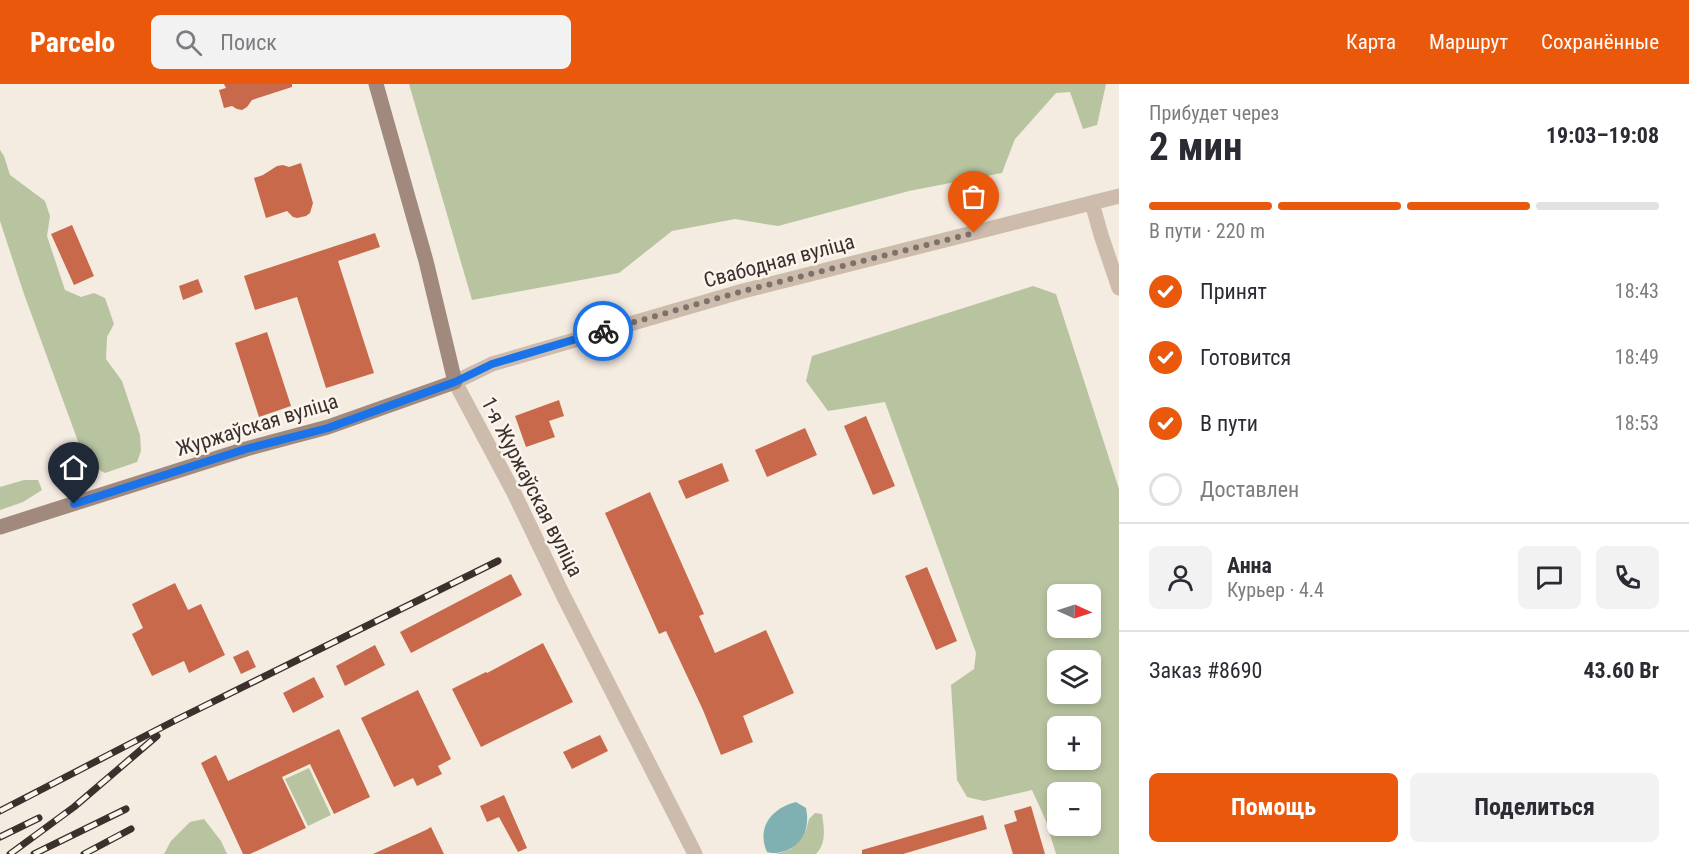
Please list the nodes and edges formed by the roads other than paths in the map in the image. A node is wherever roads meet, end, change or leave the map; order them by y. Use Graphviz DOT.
graph roads {
  1 [pos="376,84"];
  2 [pos="1119,196"];
  3 [pos="1092,203"];
  4 [pos="1119,288"];
  5 [pos="455,382"];
  6 [pos="0,527"];
  7 [pos="694,854"];
  1 -- 5 [label="street, 1-я Журжаўская вуліца"];
  2 -- 3 [label="street, Свабодная вуліца"];
  3 -- 4 [label="street"];
  3 -- 5 [label="street, Свабодная вуліца"];
  5 -- 6 [label="street, Журжаўская вуліца"];
  5 -- 7 [label="street, 1-я Журжаўская вуліца"];
}
